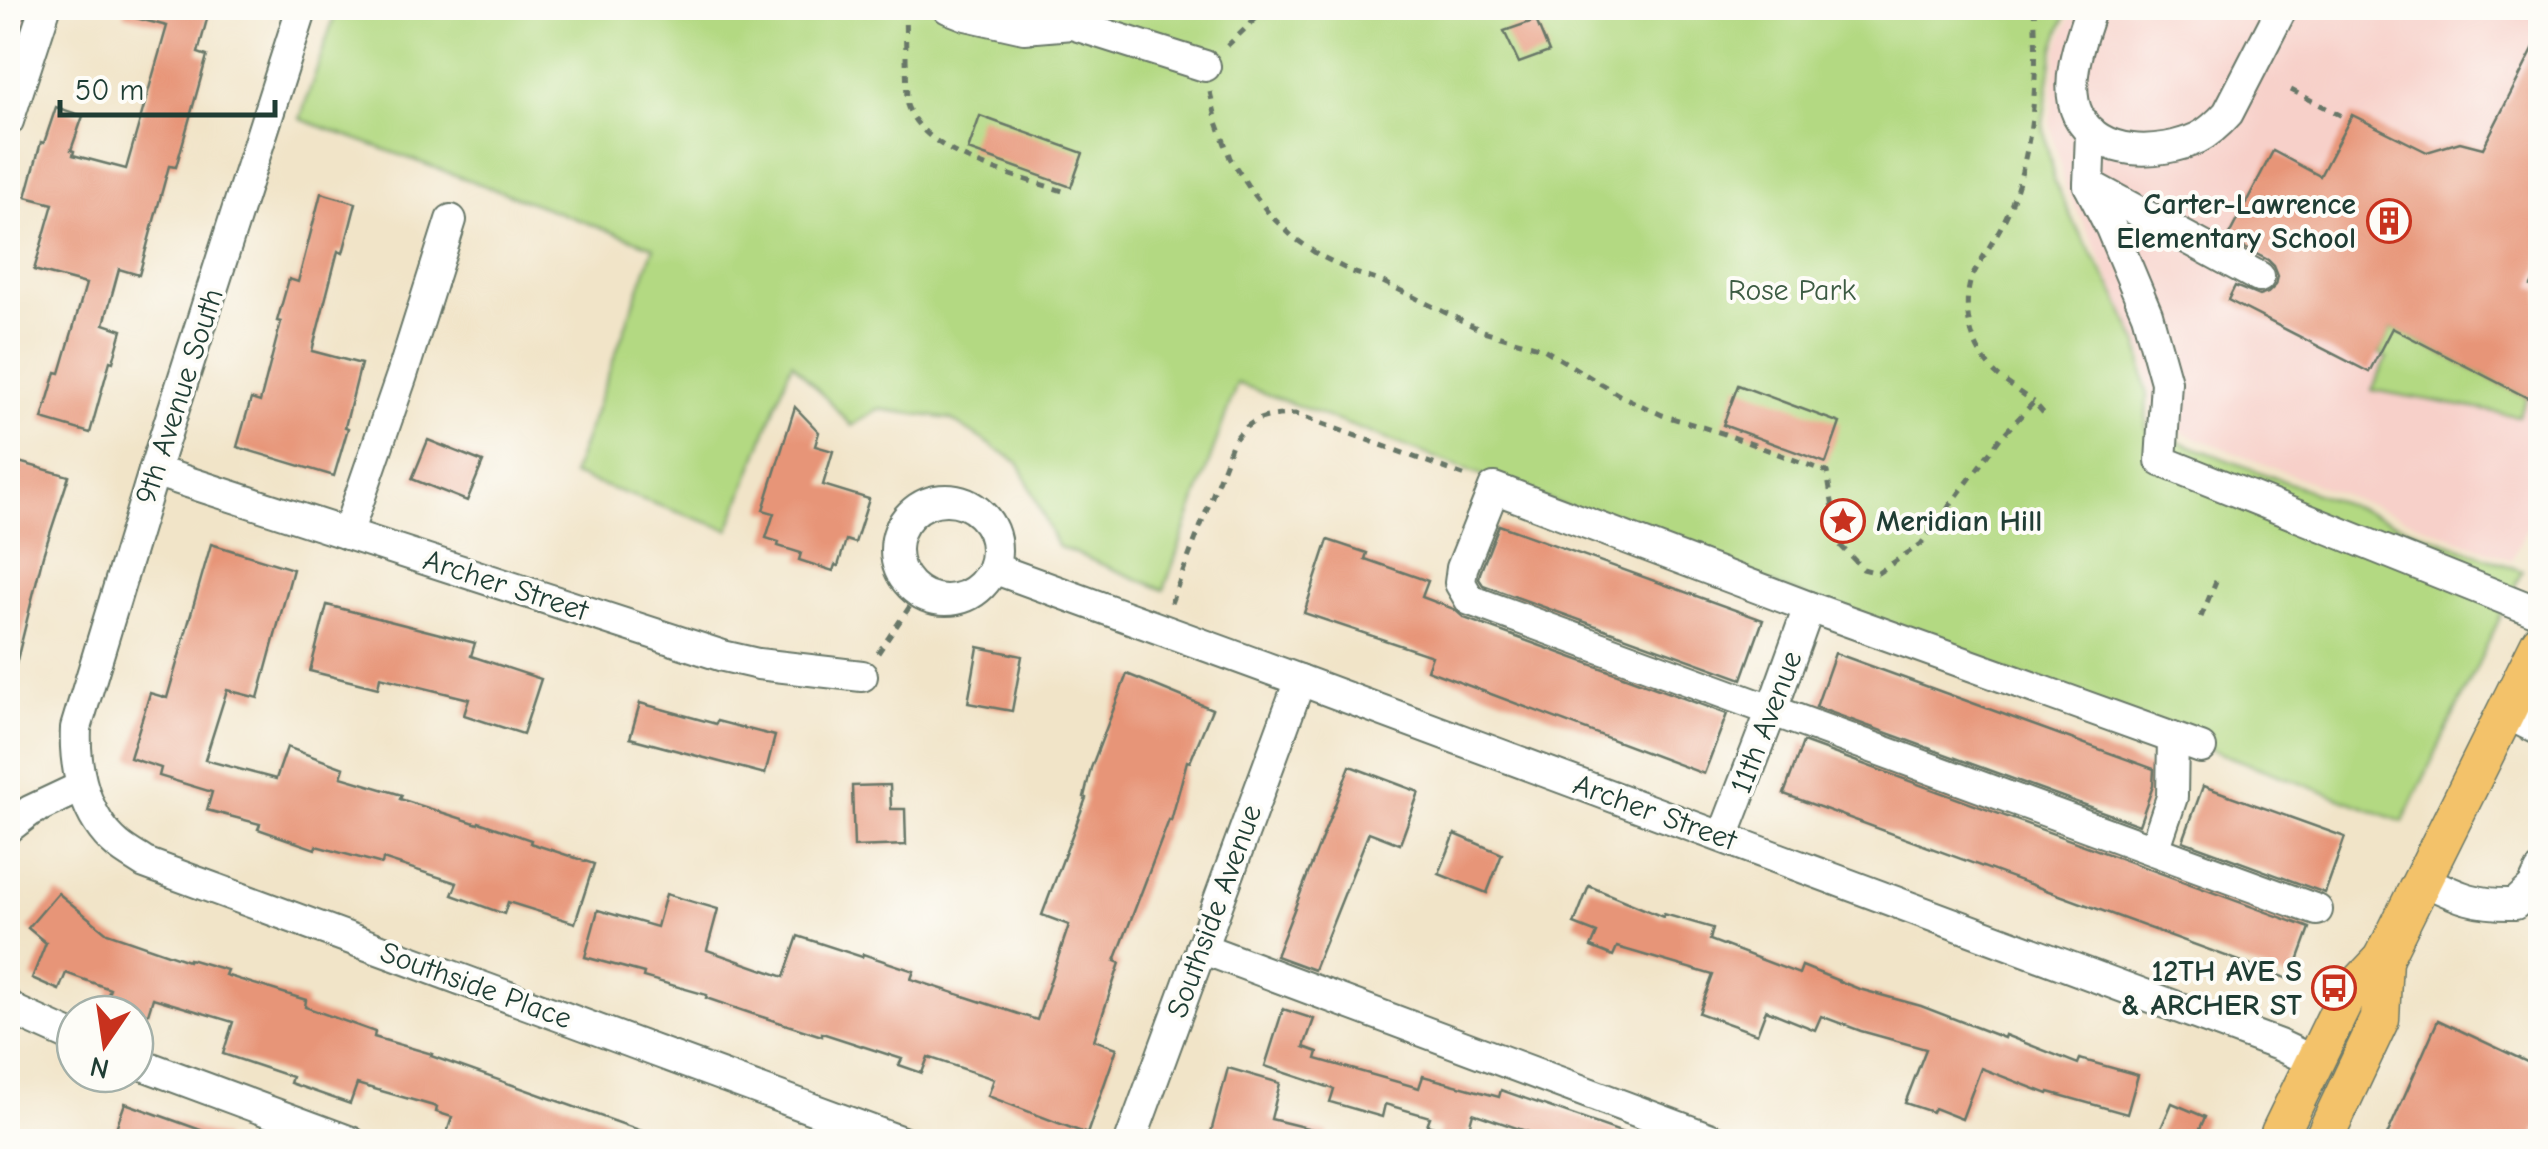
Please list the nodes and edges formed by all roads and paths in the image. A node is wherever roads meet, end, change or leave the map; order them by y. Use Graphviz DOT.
graph roads {
  1 [pos="45,8"];
  2 [pos="302,8"];
  3 [pos="905,8"];
  4 [pos="948,8"];
  5 [pos="2034,8"];
  6 [pos="2091,8"];
  7 [pos="2282,8"];
  8 [pos="1268,9"];
  9 [pos="1205,66"];
  10 [pos="2291,90"];
  11 [pos="2350,120"];
  12 [pos="8,121"];
  13 [pos="2091,132"];
  14 [pos="2090,185"];
  15 [pos="1068,193"];
  16 [pos="451,220"];
  17 [pos="2260,278"];
  18 [pos="2034,402"];
  19 [pos="2046,416"];
  20 [pos="154,471"];
  21 [pos="1466,476"];
  22 [pos="347,534"];
  23 [pos="994,568"];
  24 [pos="2216,581"];
  25 [pos="919,593"];
  26 [pos="1810,607"];
  27 [pos="2540,613"];
  28 [pos="2201,617"];
  29 [pos="1161,629"];
  30 [pos="2540,642"];
  31 [pos="862,676"];
  32 [pos="1300,680"];
  33 [pos="1772,710"];
  34 [pos="2506,713"];
  35 [pos="2540,730"];
  36 [pos="82,787"];
  37 [pos="8,828"];
  38 [pos="1723,837"];
  39 [pos="2154,850"];
  40 [pos="2540,872"];
  41 [pos="2423,880"];
  42 [pos="2317,910"];
  43 [pos="1201,948"];
  44 [pos="2383,960"];
  45 [pos="8,1005"];
  46 [pos="55,1029"];
  47 [pos="2314,1060"];
  48 [pos="155,1069"];
  49 [pos="848,1132"];
  50 [pos="351,1142"];
  51 [pos="902,1142"];
  52 [pos="1130,1142"];
  53 [pos="1718,1142"];
  54 [pos="2280,1142"];
  55 [pos="2322,1142"];
  1 -- 12 [label="street"];
  2 -- 20 [label="street, 9th Avenue South"];
  3 -- 15 [label="path"];
  4 -- 9 [label="street"];
  5 -- 18 [label="path"];
  6 -- 13 [label="street"];
  7 -- 13 [label="street"];
  8 -- 9 [label="path"];
  9 -- 18 [label="path"];
  10 -- 11 [label="path"];
  13 -- 14 [label="street"];
  14 -- 17 [label="street"];
  14 -- 27 [label="street"];
  16 -- 22 [label="street"];
  18 -- 19 [label="path"];
  20 -- 22 [label="street, Archer Street"];
  20 -- 36 [label="street, 9th Avenue South"];
  21 -- 29 [label="path"];
  22 -- 31 [label="street, Archer Street"];
  23 -- 25 [label="street"];
  23 -- 25 [label="street"];
  23 -- 29 [label="street, Archer Street"];
  24 -- 28 [label="path"];
  25 -- 31 [label="path"];
  26 -- 33 [label="street, 11th Avenue"];
  26 -- 33 [label="street"];
  26 -- 39 [label="street"];
  29 -- 32 [label="street, Archer Street"];
  30 -- 34 [label="main road"];
  32 -- 38 [label="street, Archer Street"];
  32 -- 43 [label="street, Southside Avenue"];
  33 -- 38 [label="street, 11th Avenue"];
  33 -- 39 [label="street"];
  34 -- 35 [label="street"];
  34 -- 41 [label="main road"];
  36 -- 37 [label="street"];
  36 -- 49 [label="street, Southside Place"];
  38 -- 47 [label="street, Archer Street"];
  39 -- 42 [label="street"];
  40 -- 41 [label="street"];
  41 -- 44 [label="main road"];
  43 -- 52 [label="street, Southside Avenue"];
  43 -- 53 [label="street"];
  44 -- 47 [label="main road"];
  44 -- 55 [label="main road"];
  45 -- 46 [label="street"];
  47 -- 54 [label="main road"];
  48 -- 50 [label="street"];
  49 -- 51 [label="street, Southside Place"];
}
